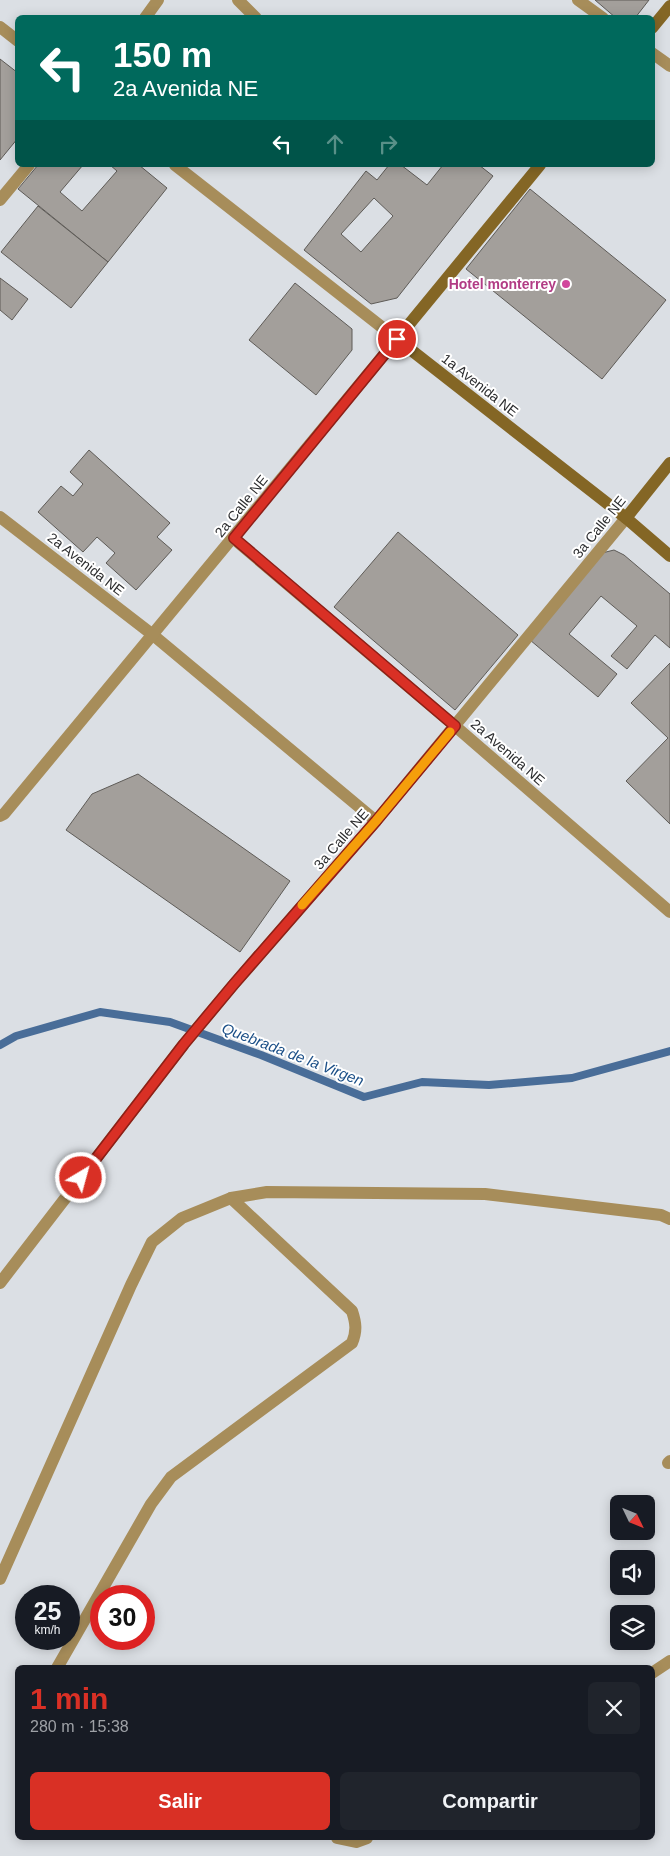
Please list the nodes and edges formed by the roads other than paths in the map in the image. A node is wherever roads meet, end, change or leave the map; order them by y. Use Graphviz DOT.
graph roads {
  1 [pos="158,0"];
  2 [pos="238,0"];
  3 [pos="578,0"];
  4 [pos="670,6"];
  5 [pos="146,15"];
  6 [pos="253,15"];
  7 [pos="599,15"];
  8 [pos="655,24"];
  9 [pos="0,27"];
  10 [pos="15,39"];
  11 [pos="655,55"];
  12 [pos="670,66"];
  13 [pos="26,167"];
  14 [pos="178,167"];
  15 [pos="538,167"];
  16 [pos="0,200"];
  17 [pos="397,339"];
  18 [pos="670,463"];
  19 [pos="0,517"];
  20 [pos="626,518"];
  21 [pos="234,538"];
  22 [pos="670,556"];
  23 [pos="153,635"];
  24 [pos="455,726"];
  25 [pos="0,816"];
  26 [pos="376,821"];
  27 [pos="670,912"];
  28 [pos="231,1198"];
  29 [pos="670,1219"];
  30 [pos="0,1283"];
  31 [pos="0,1579"];
  32 [pos="670,1661"];
  33 [pos="59,1665"];
  34 [pos="655,1670"];
  35 [pos="346,1840"];
  36 [pos="362,1840"];
  1 -- 5 [label="street"];
  2 -- 6 [label="street"];
  3 -- 7 [label="street"];
  4 -- 8 [label="main road"];
  9 -- 10 [label="street"];
  11 -- 12 [label="street"];
  13 -- 16 [label="street"];
  14 -- 17 [label="street, 1a Avenida NE"];
  15 -- 17 [label="main road, 2a Calle NE"];
  17 -- 20 [label="main road, 1a Avenida NE"];
  17 -- 21 [label="street, 2a Calle NE"];
  18 -- 20 [label="main road, 3a Calle NE"];
  19 -- 23 [label="street, 2a Avenida NE"];
  20 -- 22 [label="main road, 1a Avenida NE"];
  20 -- 24 [label="street, 3a Calle NE"];
  21 -- 23 [label="street, 2a Calle NE"];
  21 -- 24 [label="street, 2a Avenida NE"];
  23 -- 25 [label="street, 2a Calle NE"];
  23 -- 26 [label="street, 2a Avenida NE"];
  24 -- 26 [label="street, 3a Calle NE"];
  24 -- 27 [label="street, 2a Avenida NE"];
  26 -- 30 [label="street, 3a Calle NE"];
  28 -- 29 [label="street"];
  28 -- 31 [label="street"];
  28 -- 33 [label="street"];
  32 -- 34 [label="street"];
  35 -- 36 [label="street"];
}
